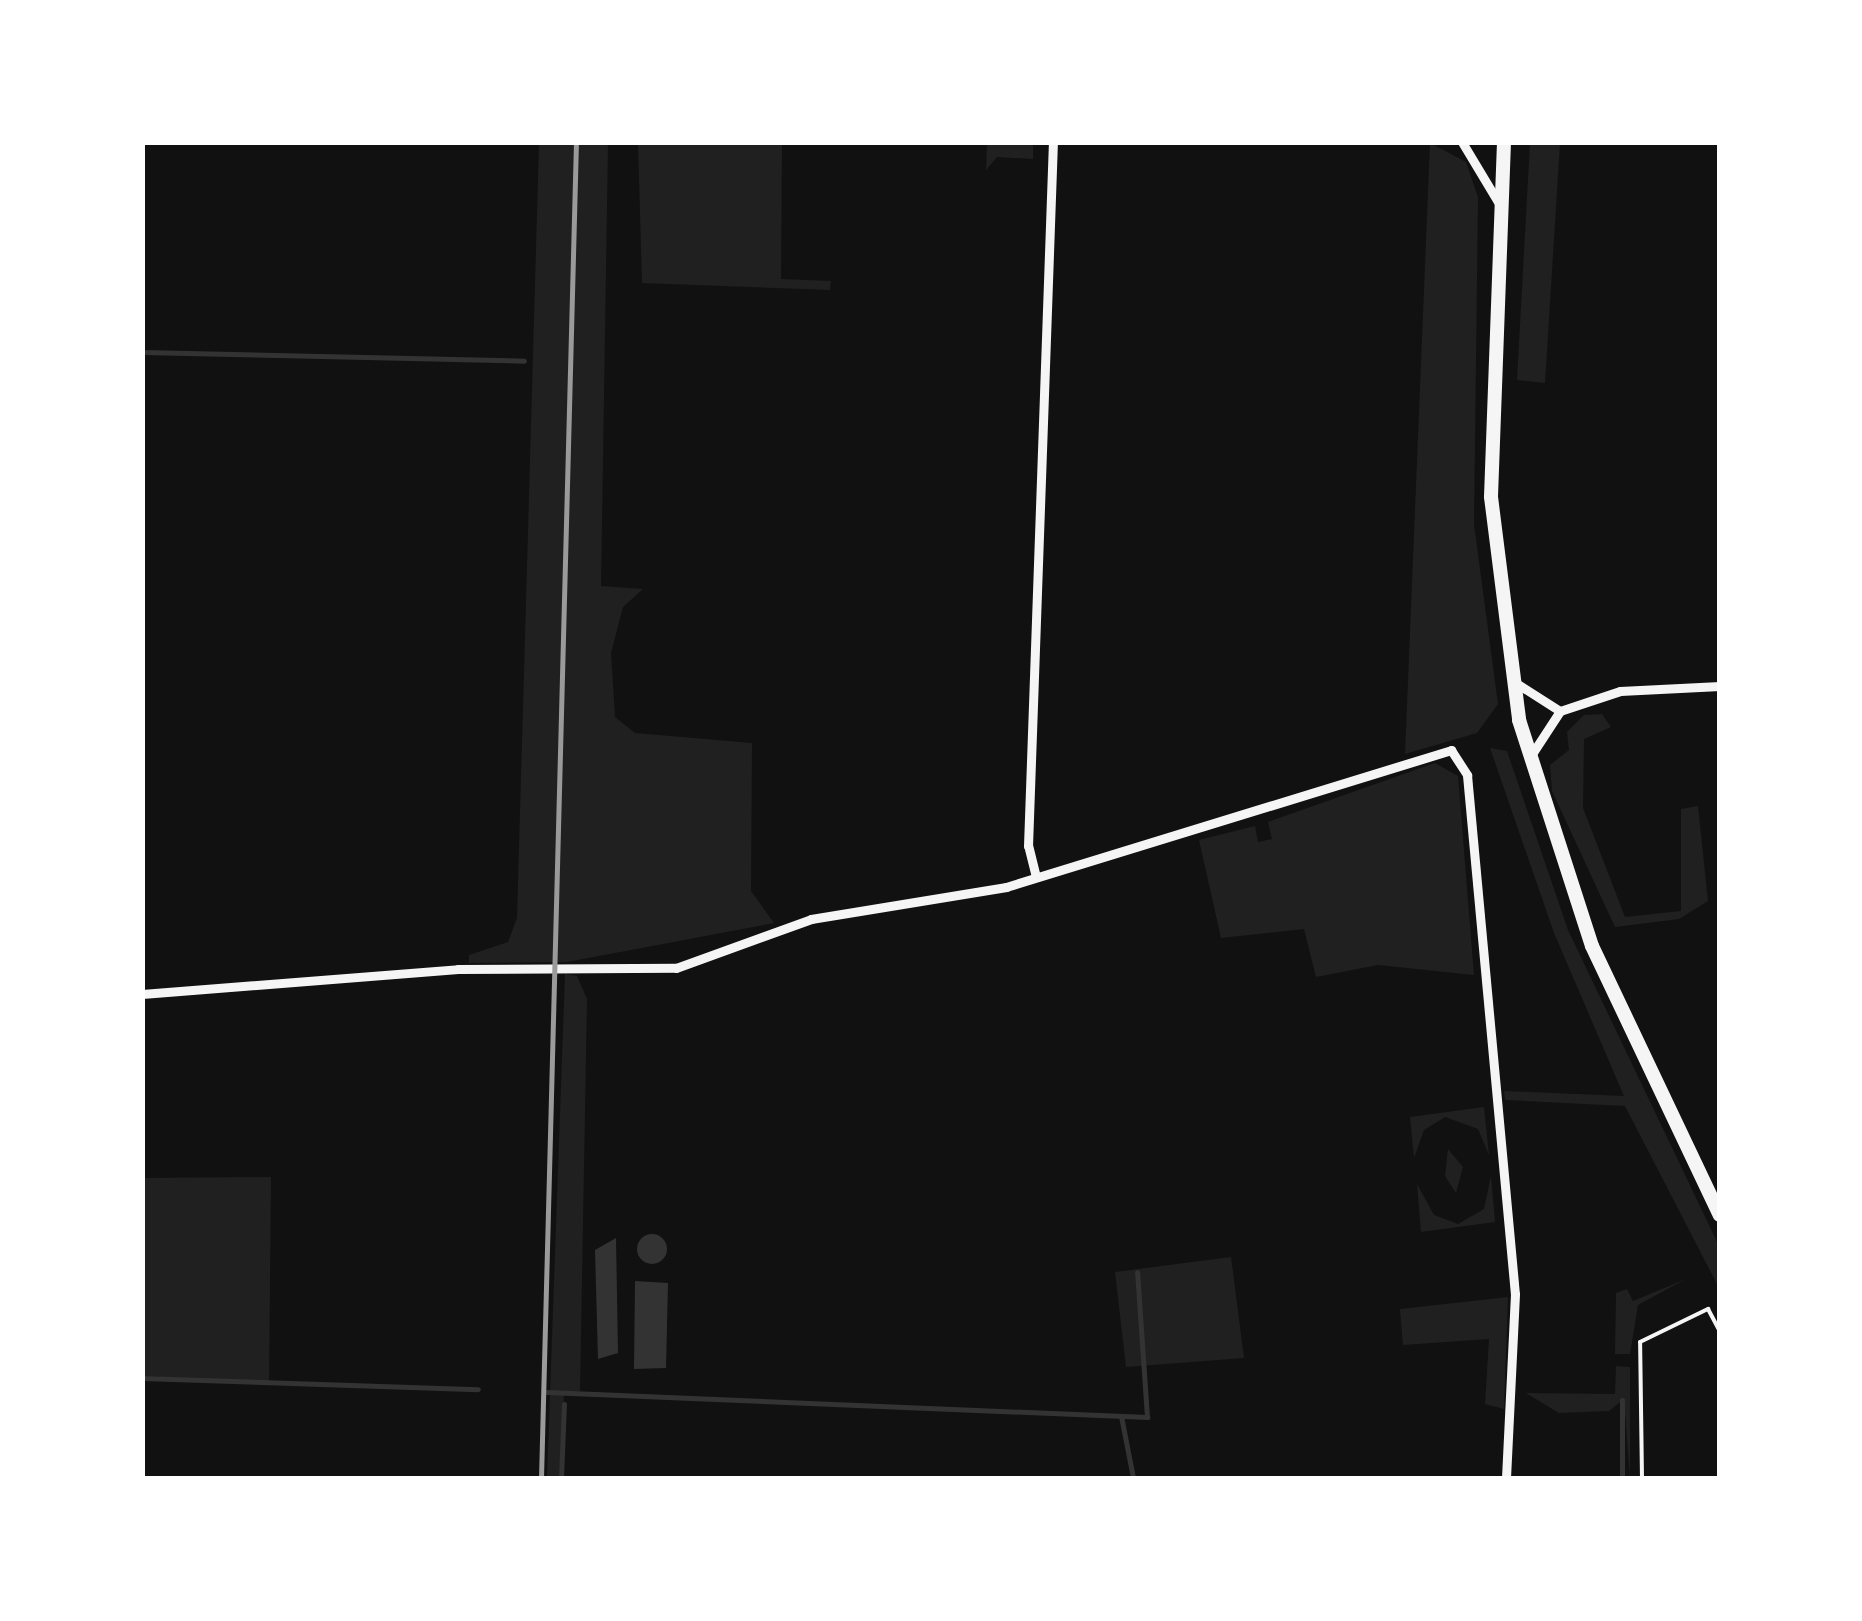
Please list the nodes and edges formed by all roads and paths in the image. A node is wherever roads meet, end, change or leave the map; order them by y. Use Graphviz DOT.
graph roads {
  1 [pos="1462,142"];
  2 [pos="1504,142"];
  3 [pos="1053,143"];
  4 [pos="1498,202"];
  5 [pos="1512,680"];
  6 [pos="1720,686"];
  7 [pos="1560,711"];
  8 [pos="1528,759"];
  9 [pos="1036,878"];
  10 [pos="142,994"];
  11 [pos="1720,1215"];
  12 [pos="1720,1332"];
  13 [pos="1506,1478"];
  14 [pos="1642,1478"];
  1 -- 4 [label="street"];
  2 -- 4 [label="main road"];
  3 -- 9 [label="street"];
  4 -- 5 [label="main road"];
  5 -- 7 [label="street"];
  5 -- 8 [label="main road"];
  6 -- 7 [label="street"];
  7 -- 8 [label="street"];
  8 -- 11 [label="main road"];
  9 -- 10 [label="street"];
  9 -- 13 [label="street"];
  12 -- 14 [label="lane"];
}
